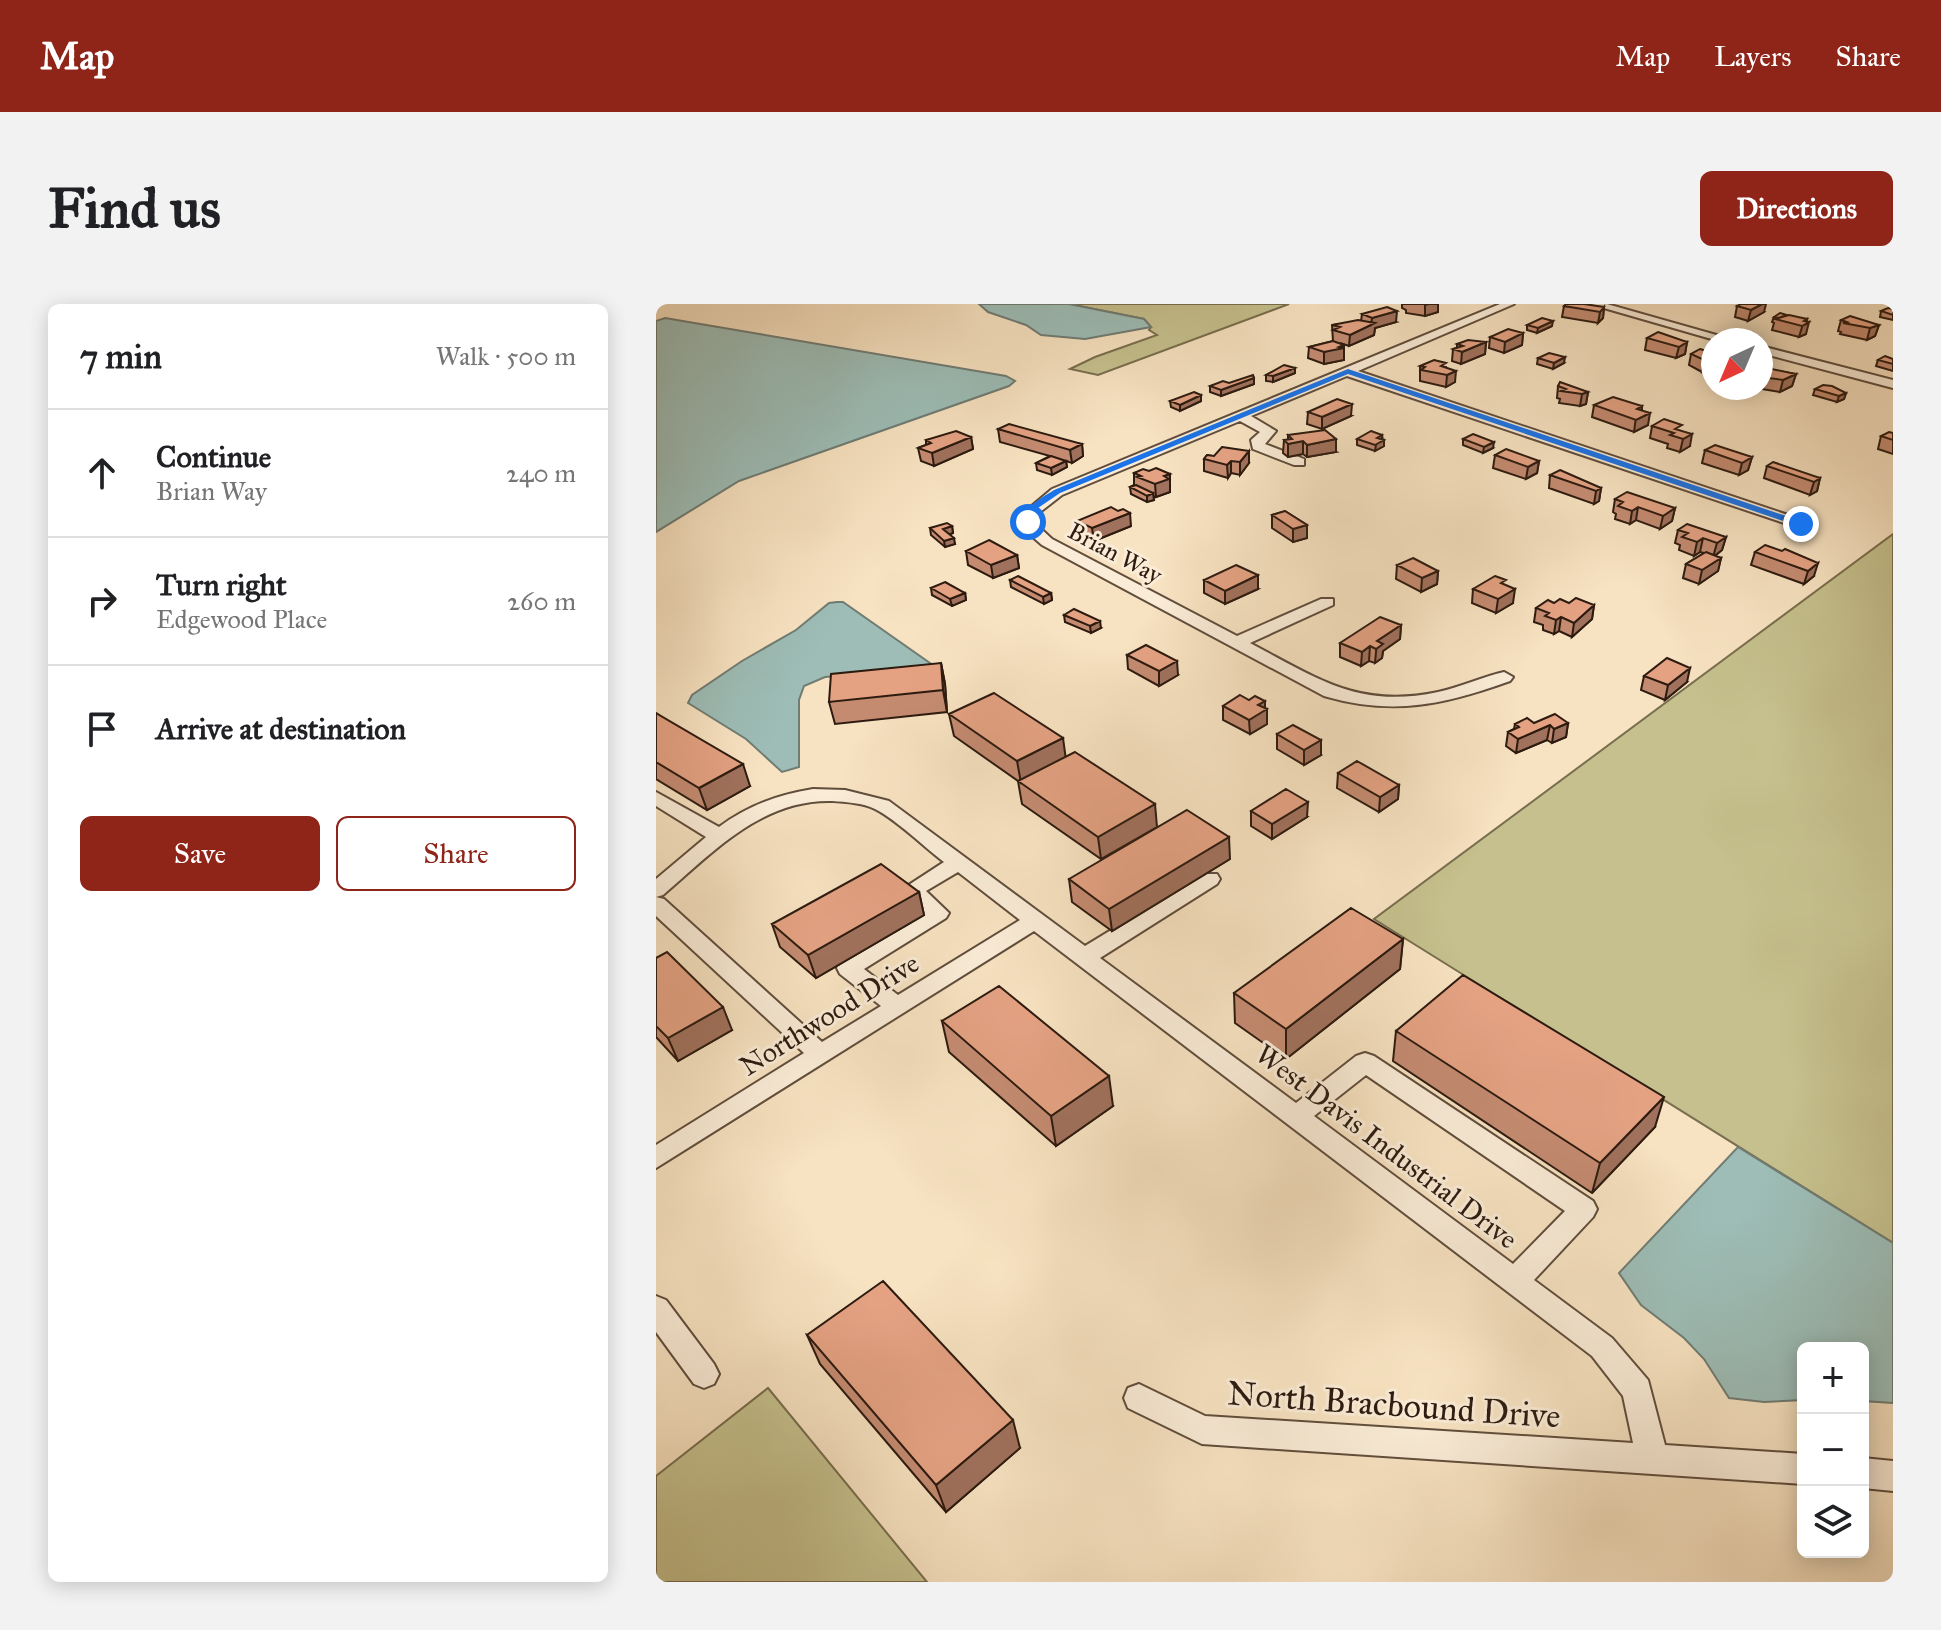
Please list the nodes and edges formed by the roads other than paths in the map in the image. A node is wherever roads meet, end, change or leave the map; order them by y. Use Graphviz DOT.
graph roads {
  1 [pos="1509,304"];
  2 [pos="1595,304"];
  3 [pos="1701,333"];
  4 [pos="1773,352"];
  5 [pos="1348,372"];
  6 [pos="1893,384"];
  7 [pos="1241,416"];
  8 [pos="1299,462"];
  9 [pos="1801,524"];
  10 [pos="1327,602"];
  11 [pos="1236,643"];
  12 [pos="1504,677"];
  13 [pos="656,798"];
  14 [pos="720,836"];
  15 [pos="958,863"];
  16 [pos="1210,879"];
  17 [pos="656,890"];
  18 [pos="656,904"];
  19 [pos="1034,921"];
  20 [pos="1083,958"];
  21 [pos="897,1007"];
  22 [pos="821,1055"];
  23 [pos="1295,1117"];
  24 [pos="656,1158"];
  25 [pos="1514,1282"];
  26 [pos="656,1309"];
  27 [pos="704,1374"];
  28 [pos="1139,1398"];
  29 [pos="1652,1458"];
  30 [pos="1797,1469"];
  31 [pos="1869,1474"];
  32 [pos="1893,1476"];
  1 -- 5 [label="street, Brian Way"];
  2 -- 3 [label="street"];
  4 -- 6 [label="street"];
  5 -- 7 [label="street, Brian Way"];
  5 -- 9 [label="street"];
  7 -- 8 [label="street"];
  7 -- 11 [label="street, Brian Way"];
  10 -- 11 [label="street"];
  11 -- 12 [label="street, Brian Way"];
  13 -- 14 [label="street"];
  14 -- 15 [label="street, West Davis Industrial Drive"];
  14 -- 17 [label="street, West Davis Industrial Drive"];
  15 -- 19 [label="street, West Davis Industrial Drive"];
  15 -- 21 [label="street"];
  16 -- 20 [label="street"];
  18 -- 22 [label="street"];
  19 -- 20 [label="street, West Davis Industrial Drive"];
  19 -- 21 [label="street, Northwood Drive"];
  20 -- 23 [label="street, West Davis Industrial Drive"];
  21 -- 22 [label="street, Northwood Drive"];
  22 -- 24 [label="street, Northwood Drive"];
  23 -- 25 [label="street, West Davis Industrial Drive"];
  23 -- 25 [label="street"];
  25 -- 29 [label="street, West Davis Industrial Drive"];
  26 -- 27 [label="street"];
  28 -- 29 [label="street, North Bracbound Drive"];
  29 -- 30 [label="street, North Bracbound Drive"];
  31 -- 32 [label="street"];
}
